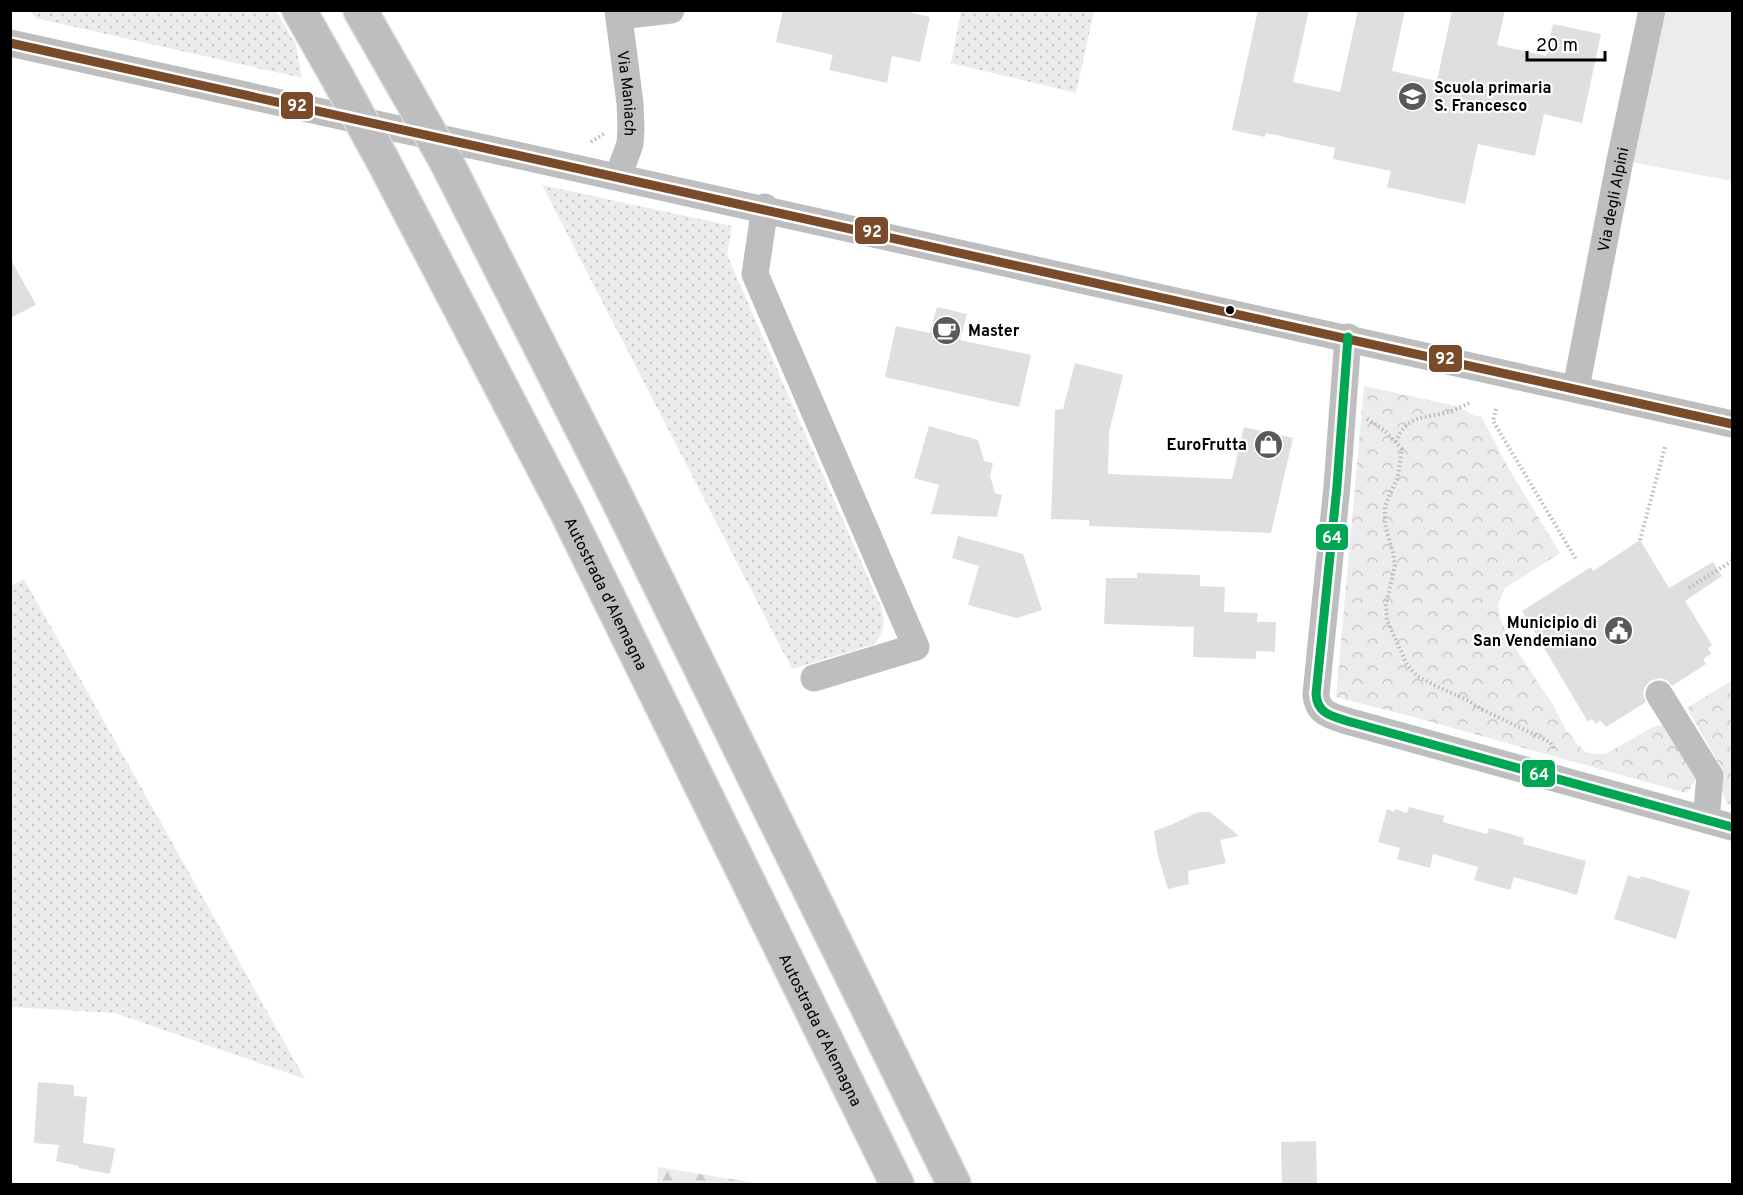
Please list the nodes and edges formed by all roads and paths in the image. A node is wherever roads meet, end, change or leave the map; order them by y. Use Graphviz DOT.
graph roads {
  1 [pos="299,10"];
  2 [pos="360,10"];
  3 [pos="671,10"];
  4 [pos="1652,10"];
  5 [pos="619,13"];
  6 [pos="10,44"];
  7 [pos="619,174"];
  8 [pos="765,207"];
  9 [pos="1348,337"];
  10 [pos="1576,388"];
  11 [pos="1469,403"];
  12 [pos="1496,409"];
  13 [pos="1365,418"];
  14 [pos="1732,424"];
  15 [pos="1396,441"];
  16 [pos="1665,447"];
  17 [pos="1641,540"];
  18 [pos="1577,561"];
  19 [pos="1732,561"];
  20 [pos="1689,588"];
  21 [pos="814,678"];
  22 [pos="1659,694"];
  23 [pos="1554,761"];
  24 [pos="1706,819"];
  25 [pos="1732,827"];
  26 [pos="897,1185"];
  27 [pos="954,1185"];
  1 -- 26 [label="highway, Autostrada d'Alemagna, bridge"];
  2 -- 27 [label="highway, bridge"];
  3 -- 5 [label="street"];
  4 -- 10 [label="street, Via degli Alpini"];
  5 -- 7 [label="street, Via Maniach"];
  6 -- 7 [label="street"];
  7 -- 8 [label="street"];
  8 -- 9 [label="street"];
  8 -- 21 [label="street"];
  9 -- 10 [label="street"];
  9 -- 24 [label="street"];
  10 -- 14 [label="street"];
  11 -- 15 [label="path"];
  12 -- 18 [label="path"];
  13 -- 15 [label="path"];
  15 -- 23 [label="path"];
  16 -- 17 [label="path"];
  19 -- 20 [label="path"];
  22 -- 24 [label="street"];
  24 -- 25 [label="street"];
}
